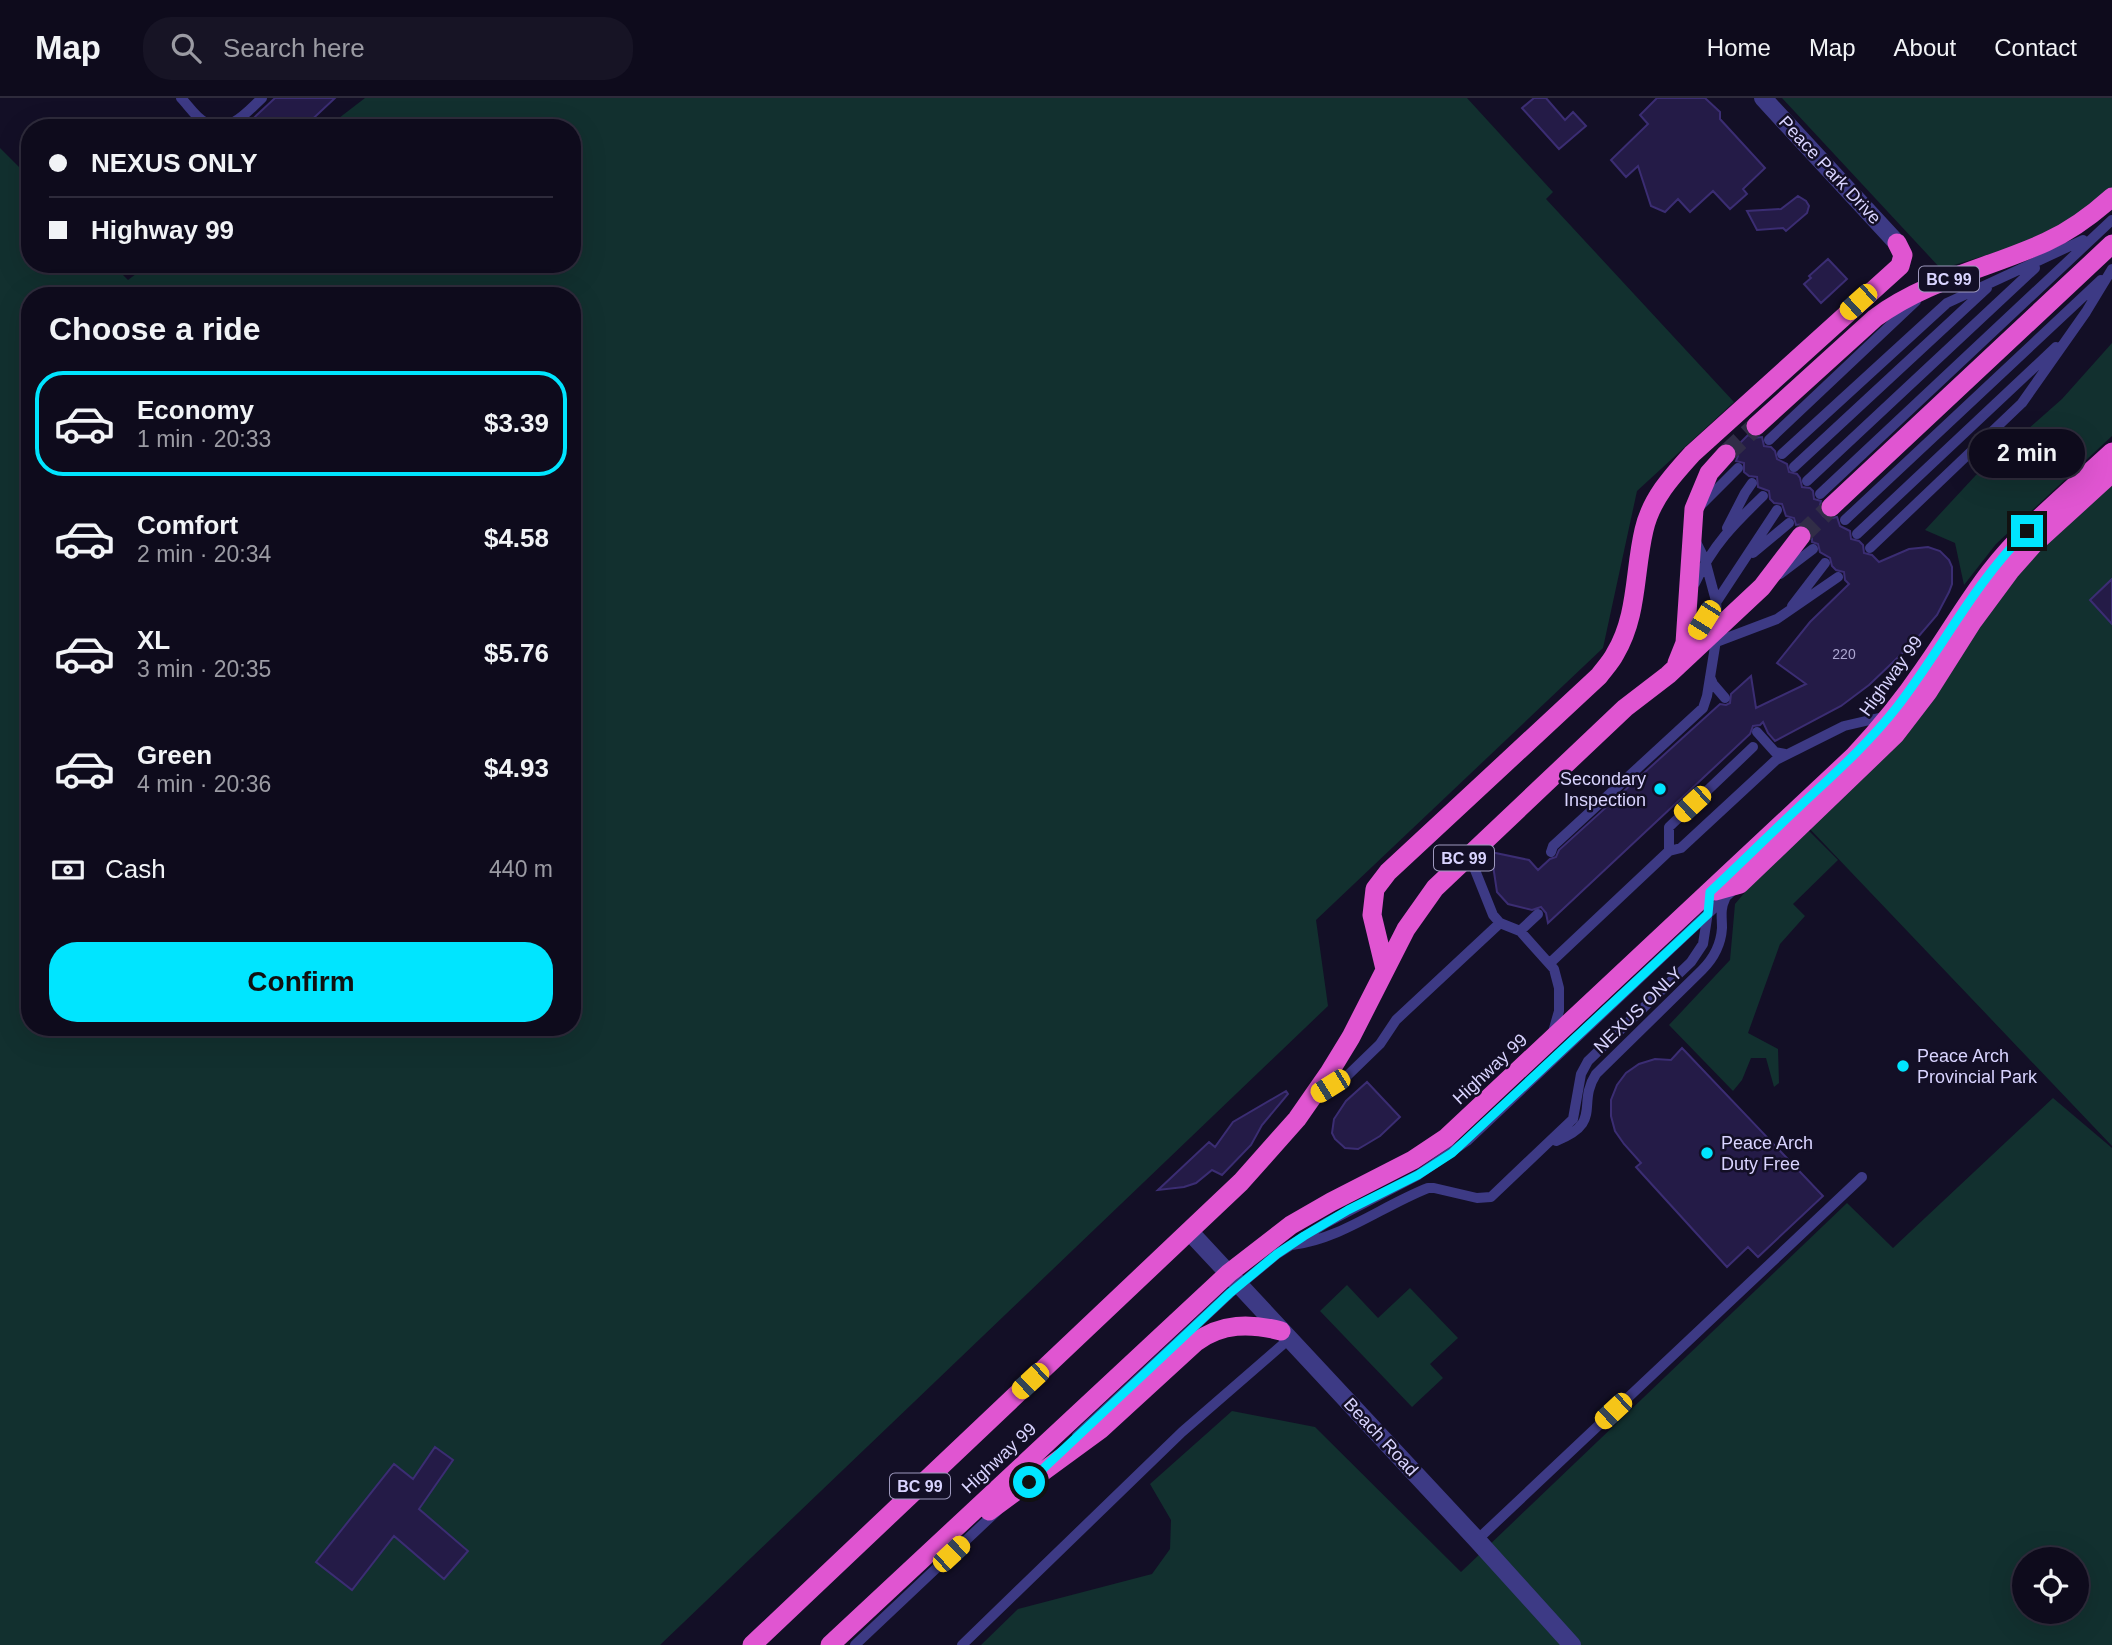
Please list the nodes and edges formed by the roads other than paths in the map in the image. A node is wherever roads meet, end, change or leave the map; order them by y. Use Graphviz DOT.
graph roads {
  1 [pos="181,98"];
  2 [pos="262,98"];
  3 [pos="1763,98"];
  4 [pos="201,119"];
  5 [pos="240,119"];
  6 [pos="2112,197"];
  7 [pos="2108,223"];
  8 [pos="1898,243"];
  9 [pos="2112,244"];
  10 [pos="2056,254"];
  11 [pos="2112,267"];
  12 [pos="2011,274"];
  13 [pos="2086,312"];
  14 [pos="1762,433"];
  15 [pos="2112,452"];
  16 [pos="1782,454"];
  17 [pos="1732,461"];
  18 [pos="1794,467"];
  19 [pos="2112,473"];
  20 [pos="1807,481"];
  21 [pos="1752,483"];
  22 [pos="1855,485"];
  23 [pos="1763,496"];
  24 [pos="1832,507"];
  25 [pos="1777,510"];
  26 [pos="1691,527"];
  27 [pos="1857,534"];
  28 [pos="1801,536"];
  29 [pos="1722,538"];
  30 [pos="1870,548"];
  31 [pos="1705,560"];
  32 [pos="1745,561"];
  33 [pos="1825,563"];
  34 [pos="1838,577"];
  35 [pos="1689,600"];
  36 [pos="1716,601"];
  37 [pos="1785,614"];
  38 [pos="1717,635"];
  39 [pos="1685,657"];
  40 [pos="1710,676"];
  41 [pos="1725,698"];
  42 [pos="1898,706"];
  43 [pos="1757,732"];
  44 [pos="1753,747"];
  45 [pos="1785,754"];
  46 [pos="1476,847"];
  47 [pos="1670,851"];
  48 [pos="1551,852"];
  49 [pos="1735,888"];
  50 [pos="1710,892"];
  51 [pos="1538,914"];
  52 [pos="1708,914"];
  53 [pos="1500,923"];
  54 [pos="1520,931"];
  55 [pos="1550,963"];
  56 [pos="1385,969"];
  57 [pos="1544,1047"];
  58 [pos="1313,1096"];
  59 [pos="1556,1141"];
  60 [pos="1862,1177"];
  61 [pos="1189,1231"];
  62 [pos="1290,1245"];
  63 [pos="1251,1255"];
  64 [pos="1234,1279"];
  65 [pos="1285,1335"];
  66 [pos="1029,1482"];
  67 [pos="1477,1540"];
  68 [pos="923,1558"];
  69 [pos="752,1645"];
  70 [pos="830,1645"];
  71 [pos="855,1645"];
  72 [pos="962,1645"];
  73 [pos="1572,1645"];
  1 -- 4 [label="lane"];
  2 -- 5 [label="lane"];
  3 -- 8 [label="street, Peace Park Drive"];
  6 -- 14 [label="highway, BC 99"];
  7 -- 10 [label="lane"];
  7 -- 22 [label="lane"];
  8 -- 56 [label="highway"];
  9 -- 22 [label="highway"];
  10 -- 12 [label="lane"];
  10 -- 20 [label="lane"];
  11 -- 13 [label="lane"];
  11 -- 22 [label="lane"];
  12 -- 16 [label="lane"];
  12 -- 18 [label="lane"];
  13 -- 27 [label="lane"];
  13 -- 30 [label="lane"];
  15 -- 42 [label="highway, Highway 99 / BC 99"];
  17 -- 26 [label="highway"];
  19 -- 49 [label="highway, BC 99"];
  21 -- 29 [label="lane"];
  22 -- 24 [label="highway"];
  23 -- 29 [label="lane"];
  25 -- 32 [label="lane"];
  26 -- 31 [label="lane"];
  26 -- 35 [label="highway"];
  28 -- 32 [label="lane"];
  28 -- 38 [label="highway, BC 99"];
  29 -- 31 [label="lane"];
  31 -- 35 [label="lane"];
  31 -- 36 [label="lane"];
  32 -- 36 [label="lane"];
  33 -- 37 [label="lane"];
  34 -- 37 [label="lane"];
  35 -- 39 [label="highway"];
  36 -- 38 [label="lane"];
  36 -- 39 [label="lane"];
  37 -- 38 [label="lane"];
  38 -- 39 [label="highway, BC 99"];
  38 -- 40 [label="lane"];
  39 -- 46 [label="highway, BC 99"];
  40 -- 41 [label="lane"];
  40 -- 48 [label="lane"];
  42 -- 45 [label="lane"];
  42 -- 50 [label="highway, Highway 99 / BC 99"];
  43 -- 45 [label="lane"];
  44 -- 47 [label="lane"];
  45 -- 47 [label="lane"];
  46 -- 53 [label="lane"];
  46 -- 56 [label="highway, BC 99"];
  47 -- 55 [label="lane"];
  49 -- 50 [label="highway, BC 99"];
  49 -- 52 [label="lane, NEXUS ONLY"];
  49 -- 59 [label="lane, NEXUS ONLY"];
  50 -- 52 [label="lane"];
  50 -- 57 [label="highway, Highway 99 / BC 99"];
  51 -- 54 [label="lane"];
  52 -- 62 [label="lane, NEXUS ONLY"];
  52 -- 62 [label="lane"];
  53 -- 54 [label="lane"];
  53 -- 58 [label="lane"];
  54 -- 55 [label="lane"];
  55 -- 57 [label="lane"];
  56 -- 58 [label="highway, BC 99"];
  57 -- 63 [label="highway, Highway 99 / BC 99"];
  58 -- 61 [label="highway, BC 99"];
  60 -- 67 [label="lane"];
  61 -- 64 [label="street, Beach Road"];
  61 -- 69 [label="highway, Highway 99 / BC 99"];
  62 -- 63 [label="lane"];
  62 -- 64 [label="lane, NEXUS ONLY"];
  63 -- 64 [label="highway, Highway 99 / BC 99"];
  64 -- 65 [label="street, Beach Road"];
  64 -- 66 [label="lane, NEXUS ONLY"];
  64 -- 68 [label="highway, Highway 99 / BC 99"];
  65 -- 66 [label="highway"];
  65 -- 67 [label="street, Beach Road"];
  65 -- 72 [label="lane"];
  66 -- 68 [label="highway"];
  66 -- 71 [label="lane, NEXUS ONLY"];
  67 -- 73 [label="street, Beach Road"];
  68 -- 70 [label="highway, Highway 99 / BC 99"];
}
